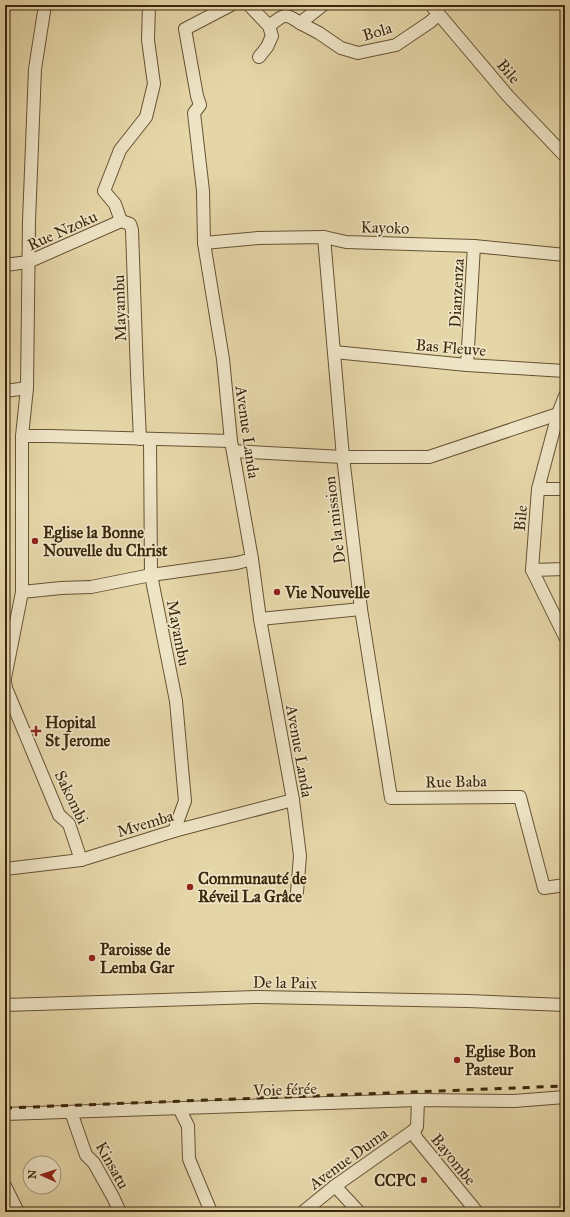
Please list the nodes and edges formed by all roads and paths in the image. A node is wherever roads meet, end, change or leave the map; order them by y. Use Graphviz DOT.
graph roads {
  1 [pos="45,5"];
  2 [pos="149,5"];
  3 [pos="231,5"];
  4 [pos="249,5"];
  5 [pos="324,5"];
  6 [pos="435,9"];
  7 [pos="300,23"];
  8 [pos="269,26"];
  9 [pos="259,57"];
  10 [pos="565,156"];
  11 [pos="126,222"];
  12 [pos="324,237"];
  13 [pos="204,243"];
  14 [pos="474,246"];
  15 [pos="565,255"];
  16 [pos="28,262"];
  17 [pos="5,265"];
  18 [pos="334,352"];
  19 [pos="467,365"];
  20 [pos="565,371"];
  21 [pos="28,388"];
  22 [pos="5,391"];
  23 [pos="565,396"];
  24 [pos="558,414"];
  25 [pos="22,436"];
  26 [pos="145,439"];
  27 [pos="232,446"];
  28 [pos="343,457"];
  29 [pos="538,489"];
  30 [pos="565,489"];
  31 [pos="252,559"];
  32 [pos="565,569"];
  33 [pos="532,570"];
  34 [pos="151,575"];
  35 [pos="22,592"];
  36 [pos="361,609"];
  37 [pos="260,619"];
  38 [pos="565,637"];
  39 [pos="5,678"];
  40 [pos="5,682"];
  41 [pos="391,798"];
  42 [pos="293,800"];
  43 [pos="174,830"];
  44 [pos="81,860"];
  45 [pos="5,868"];
  46 [pos="565,885"];
  47 [pos="297,892"];
  48 [pos="5,1005"];
  49 [pos="565,1005"];
  50 [pos="565,1097"];
  51 [pos="418,1100"];
  52 [pos="179,1108"];
  53 [pos="71,1112"];
  54 [pos="5,1114"];
  55 [pos="413,1131"];
  56 [pos="5,1186"];
  57 [pos="335,1186"];
  58 [pos="18,1212"];
  59 [pos="120,1212"];
  60 [pos="211,1212"];
  61 [pos="303,1212"];
  62 [pos="359,1212"];
  63 [pos="477,1212"];
  1 -- 16 [label="street"];
  2 -- 11 [label="street, Mayambu"];
  3 -- 13 [label="street, Avenue Landa"];
  4 -- 8 [label="street"];
  5 -- 7 [label="street"];
  6 -- 7 [label="street, Bola"];
  6 -- 10 [label="street, Bile"];
  7 -- 8 [label="street, Bola"];
  8 -- 9 [label="street"];
  11 -- 16 [label="street, Rue Nzoku"];
  11 -- 26 [label="street, Mayambu"];
  12 -- 13 [label="street, Kayoko"];
  12 -- 14 [label="street, Kayoko"];
  12 -- 18 [label="street, De la mission"];
  13 -- 27 [label="street, Avenue Landa"];
  14 -- 15 [label="street, Kayoko"];
  14 -- 19 [label="street, Dianzenza"];
  16 -- 17 [label="street, Rue Nzoku"];
  16 -- 21 [label="street"];
  18 -- 19 [label="street, Bas Fleuve"];
  18 -- 28 [label="street, De la mission"];
  19 -- 20 [label="street, Bas Fleuve"];
  21 -- 22 [label="street"];
  21 -- 25 [label="street"];
  23 -- 24 [label="street, Bile"];
  24 -- 28 [label="street"];
  24 -- 29 [label="street, Bile"];
  25 -- 26 [label="street"];
  25 -- 35 [label="street"];
  26 -- 27 [label="street"];
  26 -- 34 [label="street, Mayambu"];
  27 -- 28 [label="street"];
  27 -- 31 [label="street, Avenue Landa"];
  28 -- 36 [label="street, De la mission"];
  29 -- 30 [label="street"];
  29 -- 33 [label="street, Bile"];
  31 -- 34 [label="street"];
  31 -- 37 [label="street, Avenue Landa"];
  32 -- 33 [label="street"];
  33 -- 38 [label="street"];
  34 -- 35 [label="street"];
  34 -- 43 [label="street, Mayambu"];
  35 -- 39 [label="street"];
  36 -- 37 [label="street"];
  36 -- 41 [label="street, De la mission"];
  37 -- 42 [label="street, Avenue Landa"];
  40 -- 44 [label="street, Sakombi"];
  41 -- 46 [label="street, Rue Baba"];
  42 -- 43 [label="street, Mvemba"];
  42 -- 47 [label="street, Avenue Landa"];
  43 -- 44 [label="street, Mvemba"];
  44 -- 45 [label="street, Mvemba"];
  48 -- 49 [label="street, De la Paix"];
  50 -- 51 [label="street, Voie férée"];
  51 -- 52 [label="street, Voie férée"];
  51 -- 55 [label="street, Bayombe"];
  52 -- 53 [label="street, Voie férée"];
  52 -- 60 [label="street"];
  53 -- 54 [label="street, Voie férée"];
  53 -- 59 [label="street, Kinsatu"];
  55 -- 57 [label="street, Avenue Duma"];
  55 -- 63 [label="street, Bayombe"];
  56 -- 58 [label="street"];
  57 -- 61 [label="street, Avenue Duma"];
  57 -- 62 [label="street"];
}
